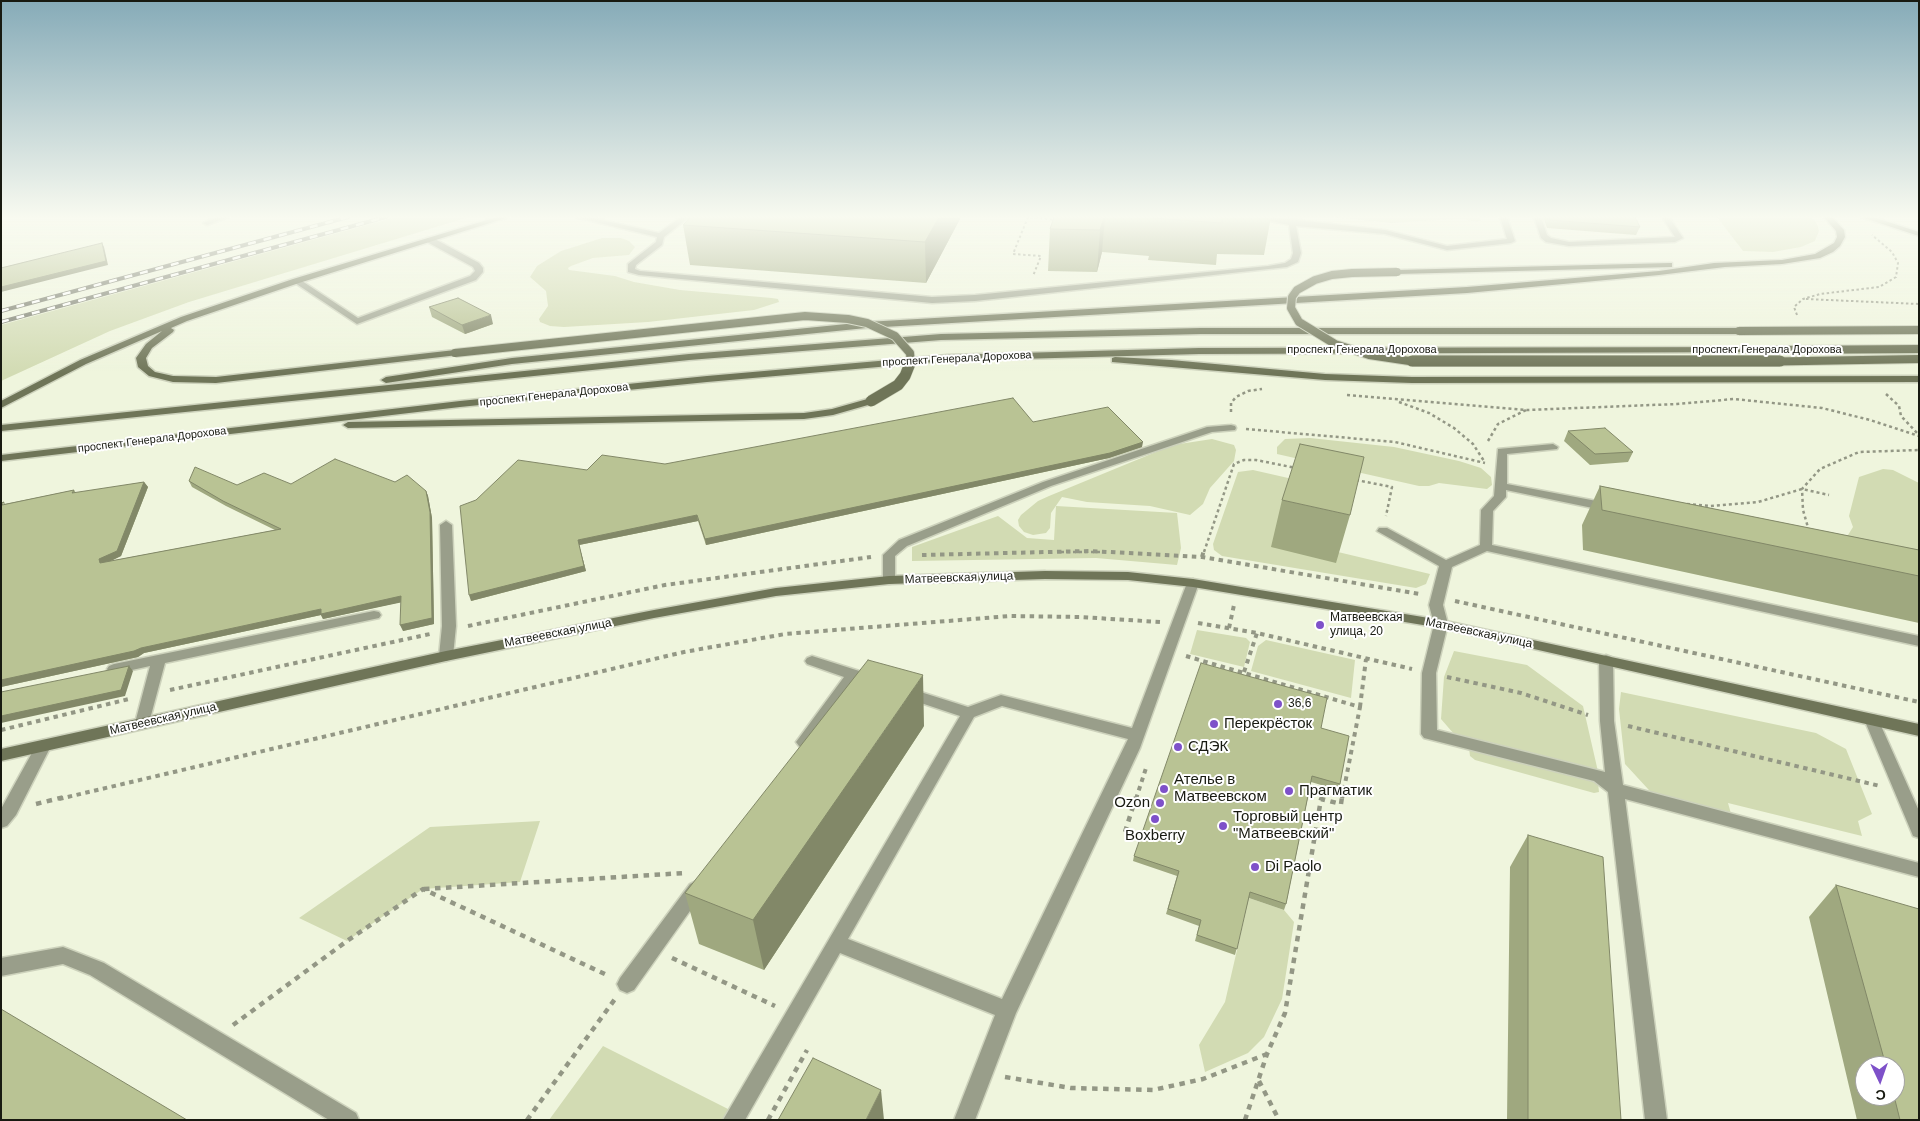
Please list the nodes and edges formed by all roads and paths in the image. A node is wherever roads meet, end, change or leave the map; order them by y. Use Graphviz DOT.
graph roads {
  1 [pos="336,269"];
  2 [pos="479,269"];
  3 [pos="631,269"];
  4 [pos="1202,269"];
  5 [pos="1254,269"];
  6 [pos="1522,269"];
  7 [pos="1688,269"];
  8 [pos="1897,269"];
  9 [pos="1202,274"];
  10 [pos="296,282"];
  11 [pos="1803,299"];
  12 [pos="1919,304"];
  13 [pos="224,305"];
  14 [pos="1798,317"];
  15 [pos="1919,330"];
  16 [pos="1919,350"];
  17 [pos="1013,355"];
  18 [pos="1919,359"];
  19 [pos="1919,379"];
  20 [pos="1262,388"];
  21 [pos="1882,390"];
  22 [pos="1346,395"];
  23 [pos="285,398"];
  24 [pos="1394,400"];
  25 [pos="1,405"];
  26 [pos="1527,410"];
  27 [pos="271,426"];
  28 [pos="1,428"];
  29 [pos="1231,428"];
  30 [pos="1919,436"];
  31 [pos="1487,444"];
  32 [pos="1553,447"];
  33 [pos="1919,450"];
  34 [pos="1486,454"];
  35 [pos="1,458"];
  36 [pos="1485,464"];
  37 [pos="1296,468"];
  38 [pos="1502,468"];
  39 [pos="1354,480"];
  40 [pos="1501,486"];
  41 [pos="1802,489"];
  42 [pos="1829,495"];
  43 [pos="1680,503"];
  44 [pos="1615,509"];
  45 [pos="446,525"];
  46 [pos="1383,531"];
  47 [pos="1810,534"];
  48 [pos="1486,546"];
  49 [pos="1202,557"];
  50 [pos="1241,564"];
  51 [pos="1446,565"];
  52 [pos="889,580"];
  53 [pos="1193,583"];
  54 [pos="1439,598"];
  55 [pos="1234,604"];
  56 [pos="374,615"];
  57 [pos="1441,624"];
  58 [pos="1229,628"];
  59 [pos="1257,633"];
  60 [pos="1919,641"];
  61 [pos="446,656"];
  62 [pos="1366,659"];
  63 [pos="159,660"];
  64 [pos="1606,660"];
  65 [pos="812,661"];
  66 [pos="1181,664"];
  67 [pos="104,671"];
  68 [pos="1244,672"];
  69 [pos="853,675"];
  70 [pos="1919,702"];
  71 [pos="1360,707"];
  72 [pos="969,713"];
  73 [pos="1871,719"];
  74 [pos="142,723"];
  75 [pos="1919,730"];
  76 [pos="1136,735"];
  77 [pos="43,746"];
  78 [pos="797,751"];
  79 [pos="1,755"];
  80 [pos="1147,767"];
  81 [pos="1616,790"];
  82 [pos="1,821"];
  83 [pos="1919,831"];
  84 [pos="1125,832"];
  85 [pos="709,871"];
  86 [pos="1918,872"];
  87 [pos="423,889"];
  88 [pos="836,943"];
  89 [pos="652,948"];
  90 [pos="1,967"];
  91 [pos="626,984"];
  92 [pos="1007,1010"];
  93 [pos="794,1015"];
  94 [pos="214,1039"];
  95 [pos="808,1050"];
  96 [pos="1267,1054"];
  97 [pos="983,1070"];
  98 [pos="1259,1080"];
  99 [pos="349,1120"];
  100 [pos="527,1120"];
  101 [pos="732,1120"];
  102 [pos="768,1120"];
  103 [pos="964,1120"];
  104 [pos="1246,1120"];
  105 [pos="1279,1120"];
  106 [pos="1656,1120"];
  1 -- 10 [label="main road"];
  2 -- 10 [label="street"];
  3 -- 9 [label="street"];
  4 -- 9 [label="street"];
  5 -- 9 [label="street"];
  6 -- 18 [label="main road, bridge"];
  7 -- 23 [label="main road"];
  8 -- 11 [label="path"];
  10 -- 13 [label="main road"];
  11 -- 12 [label="path"];
  11 -- 14 [label="path"];
  13 -- 25 [label="main road"];
  13 -- 27 [label="main road, bridge"];
  15 -- 23 [label="main road, проспект Генерала Дорохова, bridge"];
  16 -- 17 [label="main road, проспект Генерала Дорохова, bridge"];
  17 -- 19 [label="main road"];
  17 -- 27 [label="main road, проспект Генерала Дорохова"];
  20 -- 29 [label="path"];
  21 -- 30 [label="path"];
  22 -- 24 [label="path"];
  23 -- 28 [label="main road, проспект Генерала Дорохова"];
  24 -- 26 [label="path"];
  24 -- 36 [label="path"];
  26 -- 30 [label="path"];
  26 -- 31 [label="path"];
  27 -- 35 [label="main road, проспект Генерала Дорохова"];
  29 -- 36 [label="path"];
  29 -- 52 [label="street"];
  32 -- 38 [label="street"];
  33 -- 41 [label="path"];
  34 -- 36 [label="path"];
  36 -- 38 [label="path"];
  37 -- 49 [label="path"];
  38 -- 40 [label="street"];
  39 -- 46 [label="path"];
  40 -- 44 [label="street"];
  40 -- 48 [label="street"];
  41 -- 42 [label="path"];
  41 -- 43 [label="path"];
  41 -- 47 [label="path"];
  45 -- 61 [label="street"];
  46 -- 51 [label="street"];
  48 -- 51 [label="street"];
  48 -- 60 [label="street"];
  50 -- 54 [label="path"];
  51 -- 54 [label="street"];
  52 -- 53 [label="main road, Матвеевская улица"];
  52 -- 61 [label="main road, Матвеевская улица"];
  53 -- 57 [label="main road, Матвеевская улица"];
  53 -- 76 [label="street"];
  54 -- 57 [label="street"];
  54 -- 70 [label="path"];
  55 -- 58 [label="path"];
  56 -- 63 [label="street"];
  57 -- 64 [label="main road, Матвеевская улица"];
  57 -- 81 [label="street"];
  59 -- 68 [label="path"];
  61 -- 74 [label="main road, Матвеевская улица"];
  62 -- 71 [label="path"];
  63 -- 67 [label="street"];
  63 -- 74 [label="street"];
  64 -- 73 [label="main road, Матвеевская улица"];
  64 -- 81 [label="street"];
  65 -- 69 [label="street"];
  66 -- 68 [label="path"];
  68 -- 71 [label="path"];
  69 -- 72 [label="street"];
  69 -- 78 [label="street"];
  71 -- 96 [label="path"];
  72 -- 76 [label="street"];
  72 -- 88 [label="street"];
  73 -- 75 [label="main road, Матвеевская улица"];
  73 -- 83 [label="street"];
  74 -- 77 [label="main road, Матвеевская улица"];
  76 -- 92 [label="street"];
  77 -- 79 [label="main road, Матвеевская улица"];
  77 -- 82 [label="street"];
  80 -- 84 [label="path"];
  81 -- 86 [label="street"];
  81 -- 106 [label="street"];
  85 -- 87 [label="path"];
  85 -- 89 [label="street"];
  87 -- 91 [label="path"];
  87 -- 94 [label="path"];
  88 -- 92 [label="street"];
  88 -- 93 [label="street"];
  89 -- 91 [label="street"];
  89 -- 93 [label="path"];
  90 -- 94 [label="street"];
  91 -- 100 [label="path"];
  92 -- 97 [label="street"];
  93 -- 101 [label="street"];
  94 -- 99 [label="street"];
  95 -- 102 [label="path"];
  96 -- 97 [label="path"];
  96 -- 98 [label="path"];
  97 -- 103 [label="street"];
  98 -- 104 [label="path"];
  98 -- 105 [label="path"];
}
